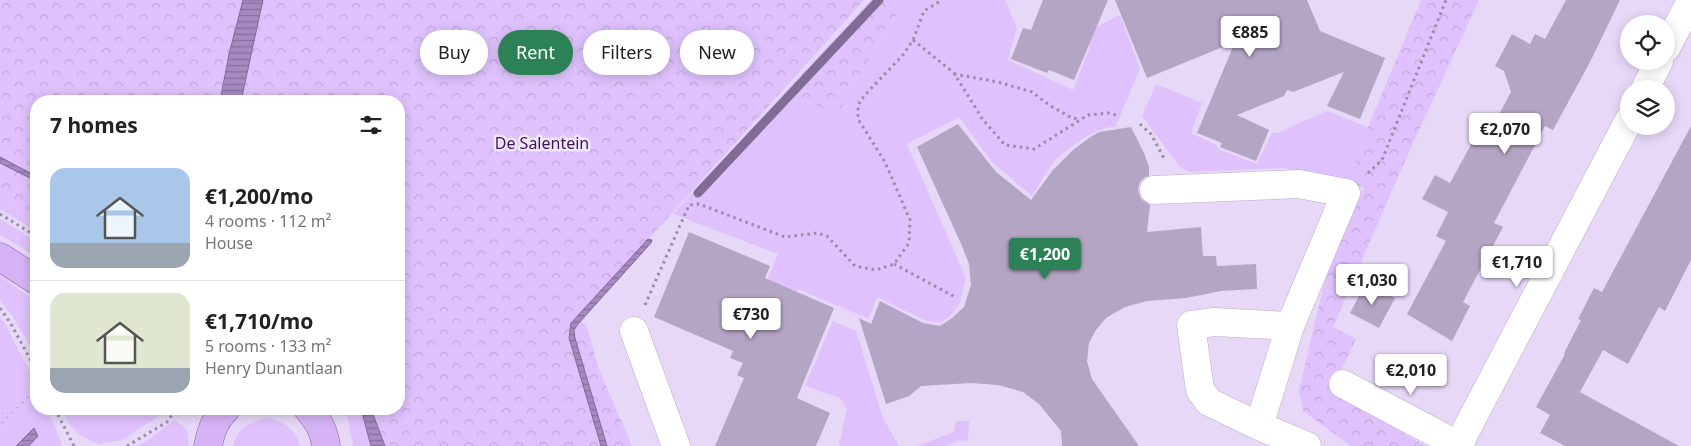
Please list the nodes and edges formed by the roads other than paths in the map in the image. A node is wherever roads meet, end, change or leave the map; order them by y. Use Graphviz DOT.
graph roads {
  1 [pos="1691,1"];
  2 [pos="1675,31"];
  3 [pos="1621,135"];
  4 [pos="1164,189"];
  5 [pos="0,257"];
  6 [pos="30,276"];
  7 [pos="1290,326"];
  8 [pos="634,331"];
  9 [pos="1343,384"];
  10 [pos="218,415"];
  11 [pos="313,415"];
  12 [pos="1259,426"];
  13 [pos="208,446"];
  14 [pos="326,446"];
  15 [pos="676,446"];
  16 [pos="1307,446"];
  17 [pos="1459,446"];
  1 -- 2 [label="street"];
  3 -- 17 [label="street"];
  4 -- 7 [label="street"];
  5 -- 6 [label="main road"];
  7 -- 12 [label="street"];
  7 -- 12 [label="street"];
  8 -- 15 [label="street"];
  9 -- 17 [label="street"];
  10 -- 13 [label="main road"];
  11 -- 14 [label="main road"];
  12 -- 16 [label="street"];
}
